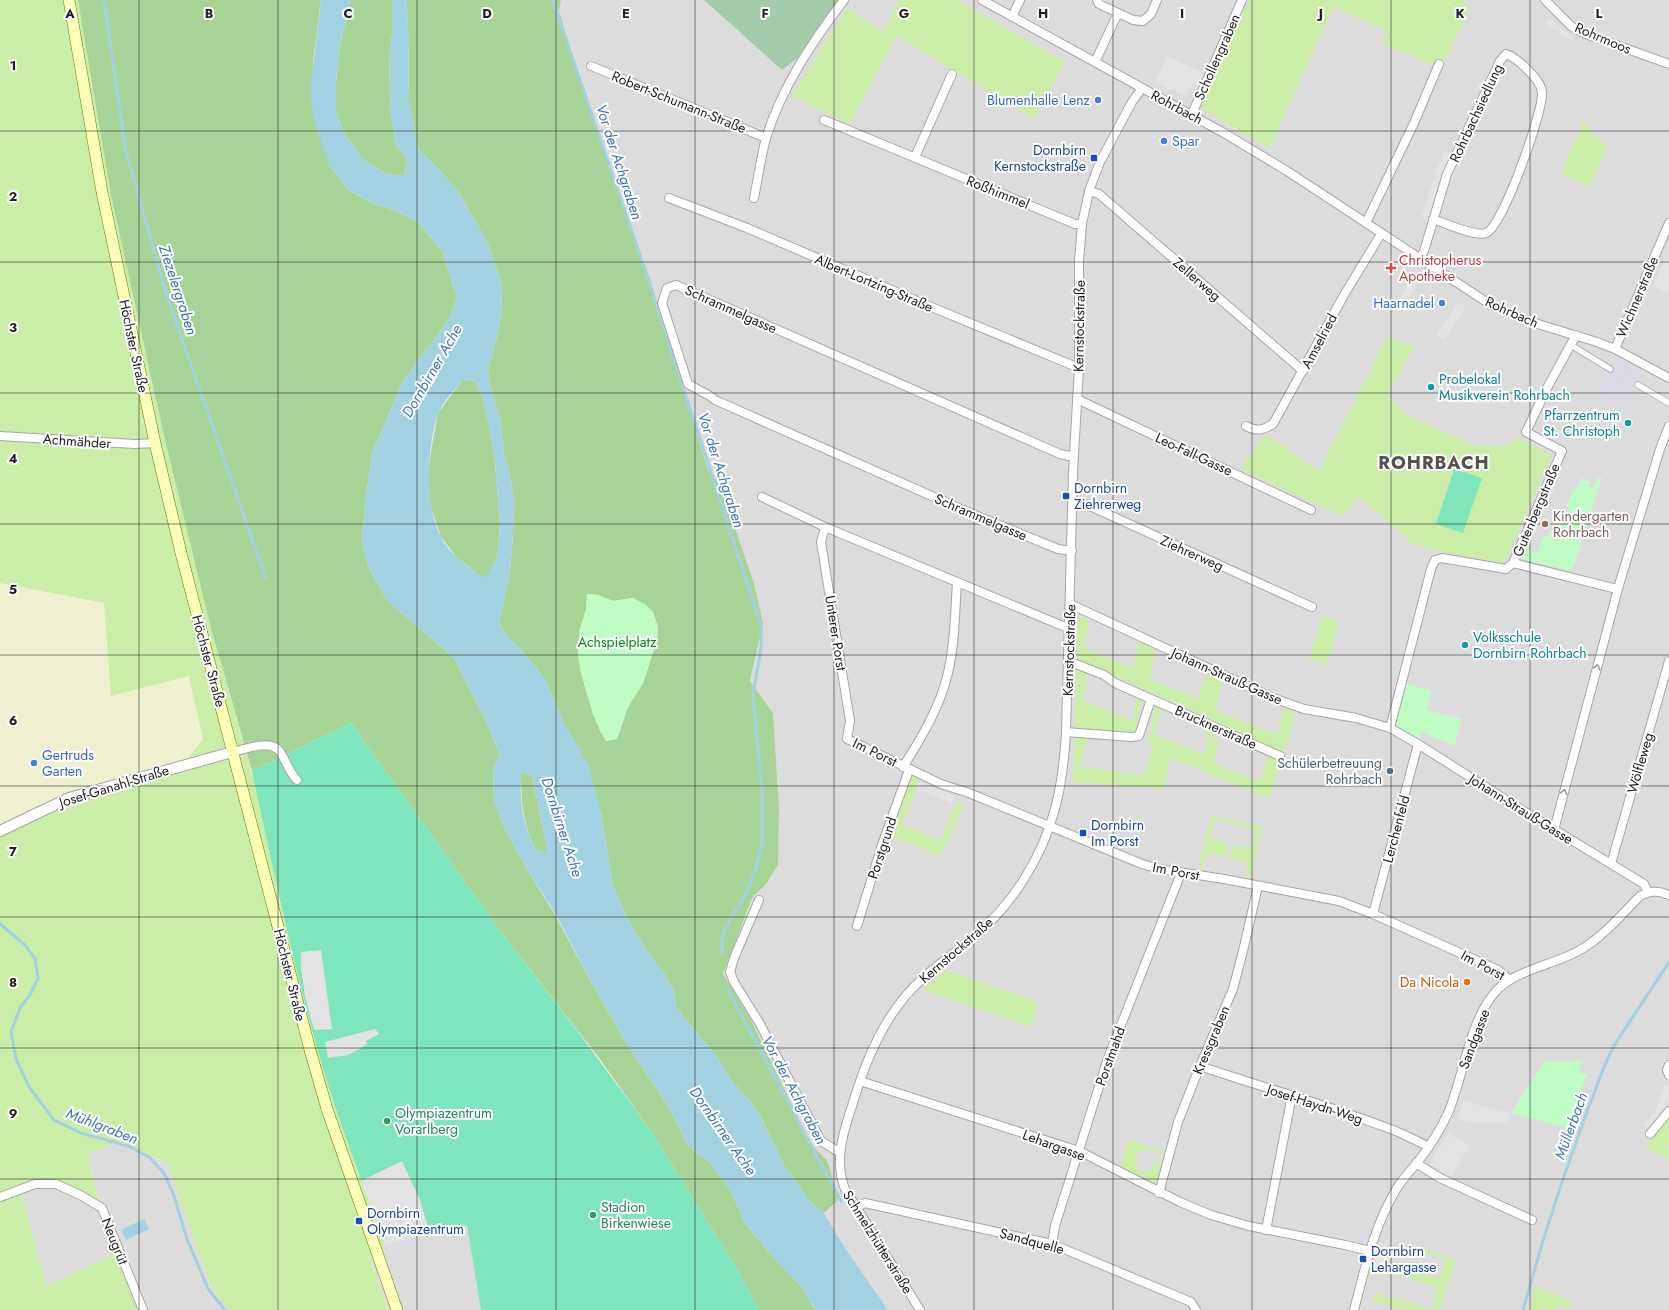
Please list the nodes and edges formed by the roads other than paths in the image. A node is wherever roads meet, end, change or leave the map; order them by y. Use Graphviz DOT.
graph roads {
  1 [pos="69,0"];
  2 [pos="844,0"];
  3 [pos="982,0"];
  4 [pos="1020,0"];
  5 [pos="1097,0"];
  6 [pos="1157,0"];
  7 [pos="1242,0"];
  8 [pos="1545,0"];
  9 [pos="1118,13"];
  10 [pos="1012,17"];
  11 [pos="1095,62"];
  12 [pos="1439,64"];
  13 [pos="1669,64"];
  14 [pos="591,66"];
  15 [pos="952,74"];
  16 [pos="1142,88"];
  17 [pos="1192,114"];
  18 [pos="824,120"];
  19 [pos="766,138"];
  20 [pos="915,158"];
  21 [pos="1089,191"];
  22 [pos="669,198"];
  23 [pos="754,198"];
  24 [pos="1433,219"];
  25 [pos="1366,223"];
  26 [pos="1669,223"];
  27 [pos="1082,224"];
  28 [pos="1381,234"];
  29 [pos="1420,259"];
  30 [pos="1576,335"];
  31 [pos="1571,345"];
  32 [pos="1615,349"];
  33 [pos="1079,368"];
  34 [pos="1610,369"];
  35 [pos="1303,371"];
  36 [pos="1669,378"];
  37 [pos="1638,385"];
  38 [pos="1077,399"];
  39 [pos="1669,403"];
  40 [pos="1246,426"];
  41 [pos="1669,426"];
  42 [pos="0,436"];
  43 [pos="154,443"];
  44 [pos="1074,457"];
  45 [pos="762,497"];
  46 [pos="1072,502"];
  47 [pos="1311,510"];
  48 [pos="826,527"];
  49 [pos="1072,551"];
  50 [pos="1513,563"];
  51 [pos="957,582"];
  52 [pos="1618,589"];
  53 [pos="1070,604"];
  54 [pos="1312,607"];
  55 [pos="1070,630"];
  56 [pos="1068,661"];
  57 [pos="1669,661"];
  58 [pos="1151,699"];
  59 [pos="1390,728"];
  60 [pos="1066,732"];
  61 [pos="847,739"];
  62 [pos="1418,744"];
  63 [pos="232,752"];
  64 [pos="1280,756"];
  65 [pos="906,768"];
  66 [pos="297,780"];
  67 [pos="1050,827"];
  68 [pos="0,830"];
  69 [pos="1554,830"];
  70 [pos="1611,864"];
  71 [pos="1181,873"];
  72 [pos="1258,886"];
  73 [pos="1648,892"];
  74 [pos="1669,895"];
  75 [pos="760,900"];
  76 [pos="1373,914"];
  77 [pos="857,926"];
  78 [pos="1510,980"];
  79 [pos="1669,1065"];
  80 [pos="1200,1066"];
  81 [pos="1669,1075"];
  82 [pos="860,1081"];
  83 [pos="1292,1095"];
  84 [pos="1669,1111"];
  85 [pos="1650,1134"];
  86 [pos="1429,1147"];
  87 [pos="1079,1151"];
  88 [pos="839,1152"];
  89 [pos="1416,1164"];
  90 [pos="1159,1192"];
  91 [pos="0,1197"];
  92 [pos="856,1207"];
  93 [pos="1532,1220"];
  94 [pos="1266,1230"];
  95 [pos="1052,1244"];
  96 [pos="1370,1251"];
  97 [pos="143,1310"];
  98 [pos="397,1310"];
  99 [pos="920,1310"];
  100 [pos="1196,1310"];
  101 [pos="1354,1310"];
  1 -- 43 [label="main road, Höchster Straße"];
  2 -- 19 [label="street"];
  3 -- 10 [label="street, Rohrbach"];
  4 -- 10 [label="street"];
  5 -- 9 [label="street"];
  6 -- 9 [label="street"];
  7 -- 17 [label="street, Schollengraben"];
  8 -- 13 [label="street, Rohrmoos"];
  9 -- 11 [label="street"];
  10 -- 11 [label="street, Rohrbach"];
  11 -- 16 [label="street, Rohrbach"];
  12 -- 25 [label="street"];
  14 -- 19 [label="street, Robert-Schumann-Straße"];
  15 -- 20 [label="street"];
  16 -- 17 [label="street, Rohrbach"];
  16 -- 21 [label="street, Kernstockstraße"];
  17 -- 25 [label="street, Rohrbach"];
  18 -- 20 [label="street, Roßhimmel"];
  19 -- 23 [label="street"];
  20 -- 27 [label="street, Roßhimmel"];
  21 -- 27 [label="street, Kernstockstraße"];
  21 -- 35 [label="street, Zellerweg"];
  22 -- 33 [label="street, Albert-Lortzing-Straße"];
  24 -- 24 [label="street, Rohrbachsiedlung"];
  24 -- 29 [label="street, Rohrbachsiedlung"];
  25 -- 28 [label="street, Rohrbach"];
  26 -- 32 [label="street, Wichnerstraße"];
  27 -- 33 [label="street, Kernstockstraße"];
  28 -- 29 [label="street, Rohrbach"];
  28 -- 35 [label="street, Amselried"];
  29 -- 30 [label="street, Rohrbach"];
  30 -- 31 [label="street, Gutenbergstraße"];
  30 -- 32 [label="street, Rohrbach"];
  31 -- 34 [label="street"];
  31 -- 50 [label="street, Gutenbergstraße"];
  32 -- 36 [label="street, Rohrbach"];
  33 -- 38 [label="street, Kernstockstraße"];
  35 -- 40 [label="street, Amselried"];
  37 -- 39 [label="street"];
  38 -- 44 [label="street, Kernstockstraße"];
  38 -- 47 [label="street, Leo-Fall-Gasse"];
  41 -- 52 [label="street"];
  42 -- 43 [label="street, Achmähder"];
  43 -- 63 [label="main road, Höchster Straße"];
  44 -- 46 [label="street, Kernstockstraße"];
  44 -- 49 [label="street, Schrammelgasse"];
  45 -- 48 [label="street"];
  46 -- 49 [label="street, Kernstockstraße"];
  46 -- 54 [label="street, Ziehrerweg"];
  48 -- 51 [label="street"];
  48 -- 61 [label="street, Unterer Porst"];
  49 -- 53 [label="street, Kernstockstraße"];
  50 -- 52 [label="street, Gutenbergstraße"];
  50 -- 59 [label="street"];
  51 -- 55 [label="street"];
  51 -- 65 [label="street"];
  69 -- 52 [label="street, one-way"];
  53 -- 55 [label="street, Kernstockstraße"];
  53 -- 59 [label="street, Johann-Strauß-Gasse"];
  55 -- 56 [label="street, Kernstockstraße"];
  56 -- 58 [label="street, Brucknerstraße"];
  56 -- 60 [label="street, Kernstockstraße"];
  57 -- 70 [label="street, Wölfleweg"];
  58 -- 60 [label="street"];
  58 -- 64 [label="street, Brucknerstraße"];
  59 -- 62 [label="street, Johann-Strauß-Gasse"];
  60 -- 67 [label="street, Kernstockstraße"];
  61 -- 65 [label="street, Im Porst"];
  62 -- 69 [label="street, Johann-Strauß-Gasse"];
  62 -- 76 [label="street, Lerchenfeld"];
  63 -- 66 [label="street"];
  63 -- 68 [label="street, Josef-Ganahl-Straße"];
  63 -- 98 [label="main road, Höchster Straße"];
  65 -- 67 [label="street, Im Porst"];
  65 -- 77 [label="street, Porstgrund"];
  67 -- 71 [label="street, Im Porst"];
  67 -- 82 [label="street, Kernstockstraße"];
  69 -- 70 [label="street, Johann-Strauß-Gasse"];
  70 -- 73 [label="street, Johann-Strauß-Gasse"];
  71 -- 72 [label="street, Im Porst"];
  71 -- 87 [label="street, Porstmahd"];
  72 -- 76 [label="street, Im Porst"];
  72 -- 80 [label="street, Kressgraben"];
  73 -- 74 [label="street"];
  73 -- 78 [label="street, Sandgasse"];
  75 -- 88 [label="street"];
  76 -- 78 [label="street, Im Porst"];
  78 -- 86 [label="street, Sandgasse"];
  79 -- 81 [label="street"];
  80 -- 83 [label="street, Josef-Haydn-Weg"];
  80 -- 90 [label="street, Kressgraben"];
  82 -- 87 [label="street, Lehargasse"];
  82 -- 88 [label="street, Kernstockstraße"];
  83 -- 86 [label="street, Josef-Haydn-Weg"];
  83 -- 94 [label="street"];
  84 -- 85 [label="street"];
  86 -- 89 [label="street, Sandgasse"];
  87 -- 90 [label="street, Lehargasse"];
  87 -- 95 [label="street, Porstmahd"];
  88 -- 92 [label="street, Schmelzhütterstraße"];
  89 -- 93 [label="street"];
  89 -- 96 [label="street, Sandgasse"];
  90 -- 94 [label="street, Lehargasse"];
  91 -- 97 [label="street, Neugrüt"];
  92 -- 95 [label="street, Sandquelle"];
  92 -- 99 [label="street, Schmelzhütterstraße"];
  94 -- 96 [label="street, Lehargasse"];
  95 -- 100 [label="street, Sandquelle"];
  96 -- 101 [label="street, Sandgasse"];
}
